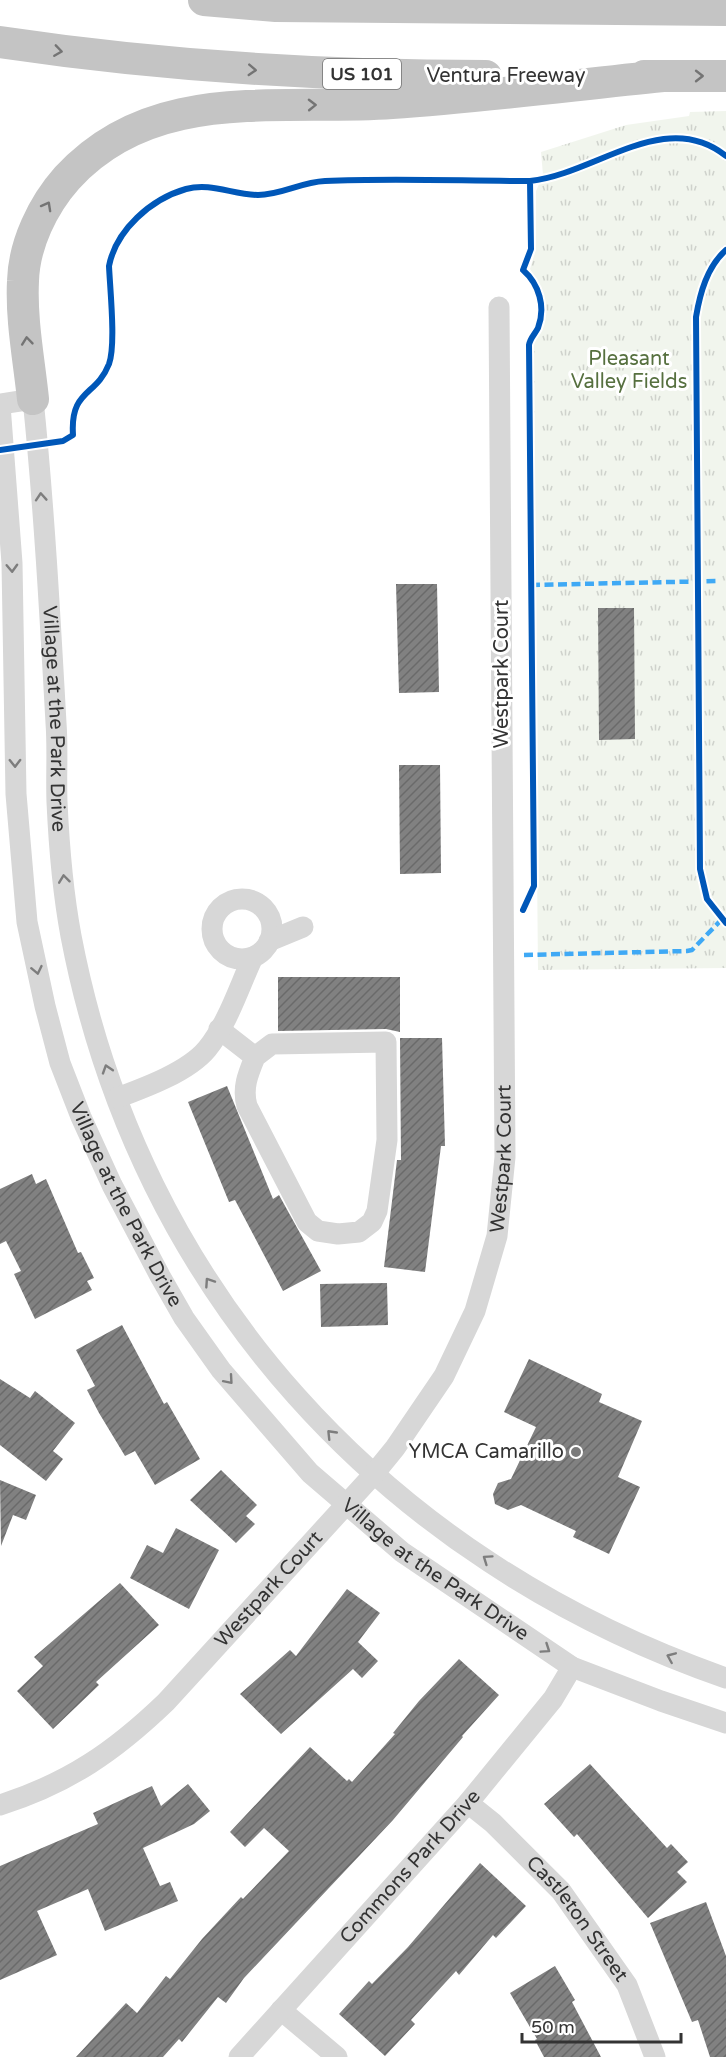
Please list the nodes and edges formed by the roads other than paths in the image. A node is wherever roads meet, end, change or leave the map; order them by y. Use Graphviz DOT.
graph roads {
  1 [pos="204,0"];
  2 [pos="726,10"];
  3 [pos="0,42"];
  4 [pos="663,76"];
  5 [pos="726,76"];
  6 [pos="499,307"];
  7 [pos="33,399"];
  8 [pos="0,404"];
  9 [pos="270,918"];
  10 [pos="269,940"];
  11 [pos="230,956"];
  12 [pos="253,957"];
  13 [pos="237,990"];
  14 [pos="219,1029"];
  15 [pos="255,1057"];
  16 [pos="117,1098"];
  17 [pos="373,1475"];
  18 [pos="346,1504"];
  19 [pos="573,1666"];
  20 [pos="726,1678"];
  21 [pos="726,1723"];
  22 [pos="468,1803"];
  23 [pos="0,1804"];
  24 [pos="281,2010"];
  25 [pos="239,2057"];
  26 [pos="337,2057"];
  27 [pos="655,2057"];
  1 -- 2 [label="highway"];
  3 -- 4 [label="highway, Ventura Freeway / US 101, one-way"];
  4 -- 5 [label="highway, Ventura Freeway / US 101, one-way"];
  7 -- 4 [label="highway, one-way"];
  6 -- 17 [label="street, Westpark Court"];
  7 -- 8 [label="street"];
  16 -- 7 [label="street, Village at the Park Drive, one-way"];
  8 -- 18 [label="street, Village at the Park Drive, one-way"];
  9 -- 10 [label="street"];
  9 -- 10 [label="street"];
  9 -- 11 [label="street"];
  10 -- 12 [label="street"];
  11 -- 12 [label="street"];
  11 -- 13 [label="street"];
  12 -- 13 [label="street"];
  13 -- 14 [label="street"];
  14 -- 15 [label="street"];
  14 -- 16 [label="street"];
  15 -- 15 [label="street"];
  17 -- 16 [label="street, Village at the Park Drive, one-way"];
  17 -- 18 [label="street, Westpark Court"];
  20 -- 17 [label="street, Village at the Park Drive, one-way"];
  18 -- 19 [label="street, Village at the Park Drive, one-way"];
  18 -- 23 [label="street, Westpark Court"];
  19 -- 21 [label="street, Village at the Park Drive"];
  19 -- 22 [label="street, Commons Park Drive"];
  22 -- 24 [label="street, Commons Park Drive"];
  22 -- 27 [label="street, Castleton Street"];
  24 -- 25 [label="street, Commons Park Drive"];
  24 -- 26 [label="street"];
}
